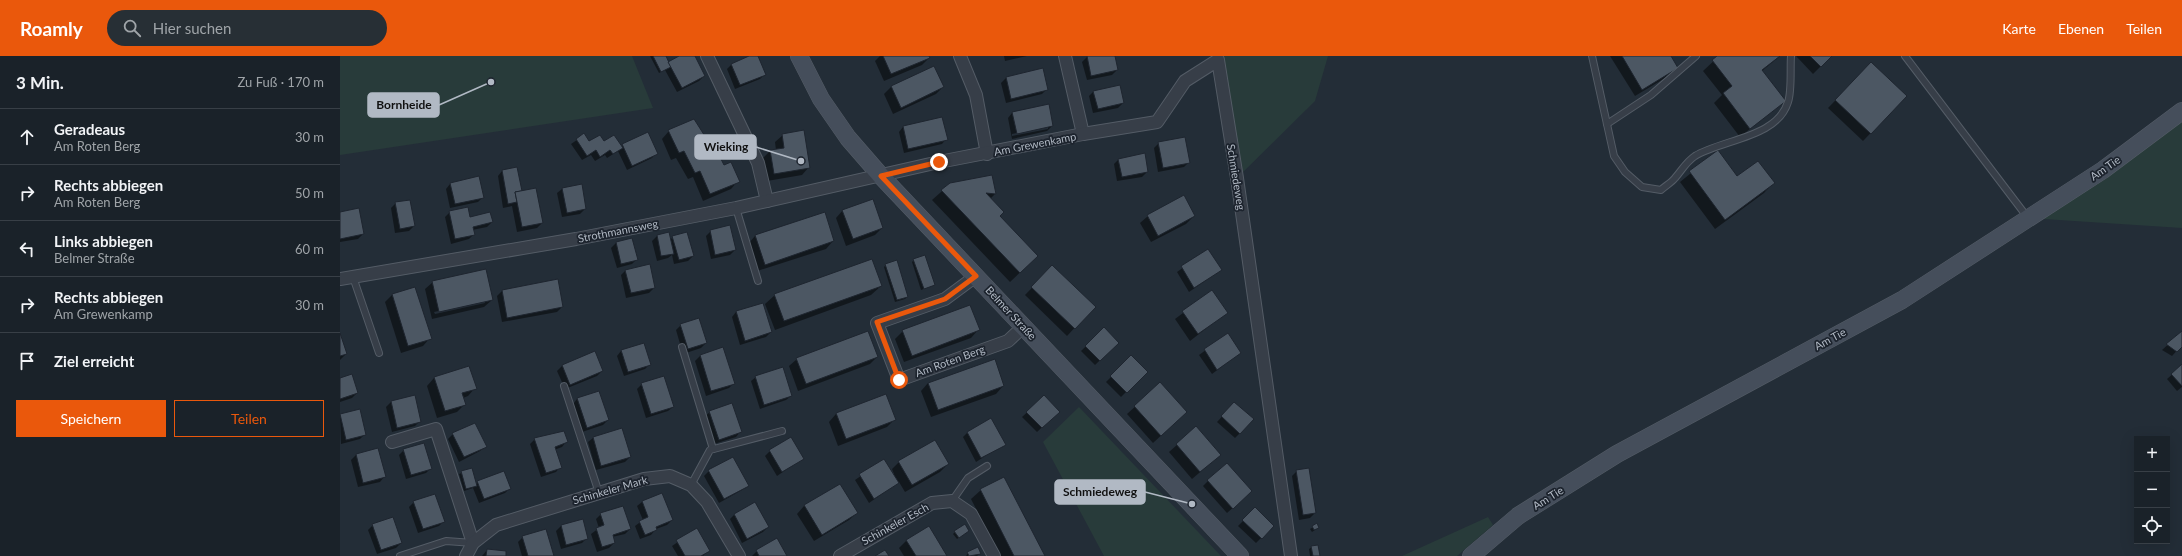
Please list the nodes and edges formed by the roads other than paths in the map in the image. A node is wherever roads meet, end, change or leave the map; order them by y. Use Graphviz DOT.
graph roads {
  1 [pos="708,56"];
  2 [pos="799,56"];
  3 [pos="960,56"];
  4 [pos="1064,56"];
  5 [pos="1592,56"];
  6 [pos="1696,56"];
  7 [pos="1791,56"];
  8 [pos="1905,56"];
  9 [pos="1218,60"];
  10 [pos="2182,110"];
  11 [pos="1607,124"];
  12 [pos="1083,134"];
  13 [pos="987,154"];
  14 [pos="881,176"];
  15 [pos="767,201"];
  16 [pos="736,208"];
  17 [pos="2028,218"];
  18 [pos="353,276"];
  19 [pos="976,276"];
  20 [pos="340,279"];
  21 [pos="758,281"];
  22 [pos="1023,327"];
  23 [pos="682,347"];
  24 [pos="379,352"];
  25 [pos="564,386"];
  26 [pos="782,431"];
  27 [pos="392,442"];
  28 [pos="713,449"];
  29 [pos="987,466"];
  30 [pos="691,485"];
  31 [pos="599,493"];
  32 [pos="952,501"];
  33 [pos="473,543"];
  34 [pos="400,556"];
  35 [pos="466,556"];
  36 [pos="739,556"];
  37 [pos="840,556"];
  38 [pos="994,556"];
  39 [pos="1240,556"];
  40 [pos="1291,556"];
  41 [pos="1471,556"];
  1 -- 15 [label="street"];
  2 -- 14 [label="street, Belmer Straße"];
  3 -- 13 [label="street, Am Grewenkamp"];
  4 -- 12 [label="street, Am Grewenkamp"];
  5 -- 11 [label="lane"];
  6 -- 11 [label="lane"];
  7 -- 11 [label="lane"];
  8 -- 17 [label="lane"];
  9 -- 12 [label="street, Am Grewenkamp"];
  9 -- 40 [label="street, Schmiedeweg"];
  10 -- 17 [label="street, Am Tie"];
  12 -- 13 [label="street, Am Grewenkamp"];
  13 -- 14 [label="street, Am Grewenkamp"];
  14 -- 15 [label="street, Strothmannsweg"];
  14 -- 19 [label="street, Belmer Straße"];
  15 -- 16 [label="street, Strothmannsweg"];
  16 -- 18 [label="street, Strothmannsweg"];
  16 -- 21 [label="lane"];
  17 -- 41 [label="street, Am Tie"];
  18 -- 20 [label="street, Strothmannsweg"];
  18 -- 24 [label="lane"];
  19 -- 22 [label="street, Belmer Straße"];
  19 -- 22 [label="street, Am Roten Berg"];
  22 -- 39 [label="street, Belmer Straße"];
  23 -- 28 [label="lane"];
  25 -- 31 [label="lane"];
  26 -- 28 [label="lane"];
  27 -- 33 [label="street"];
  28 -- 30 [label="lane"];
  29 -- 32 [label="lane"];
  30 -- 31 [label="street, Schinkeler Mark"];
  30 -- 36 [label="street, Schinkeler Mark"];
  31 -- 33 [label="street, Schinkeler Mark"];
  32 -- 37 [label="street, Schinkeler Esch"];
  32 -- 38 [label="street"];
  33 -- 34 [label="lane"];
  33 -- 35 [label="street, Schinkeler Mark"];
}
